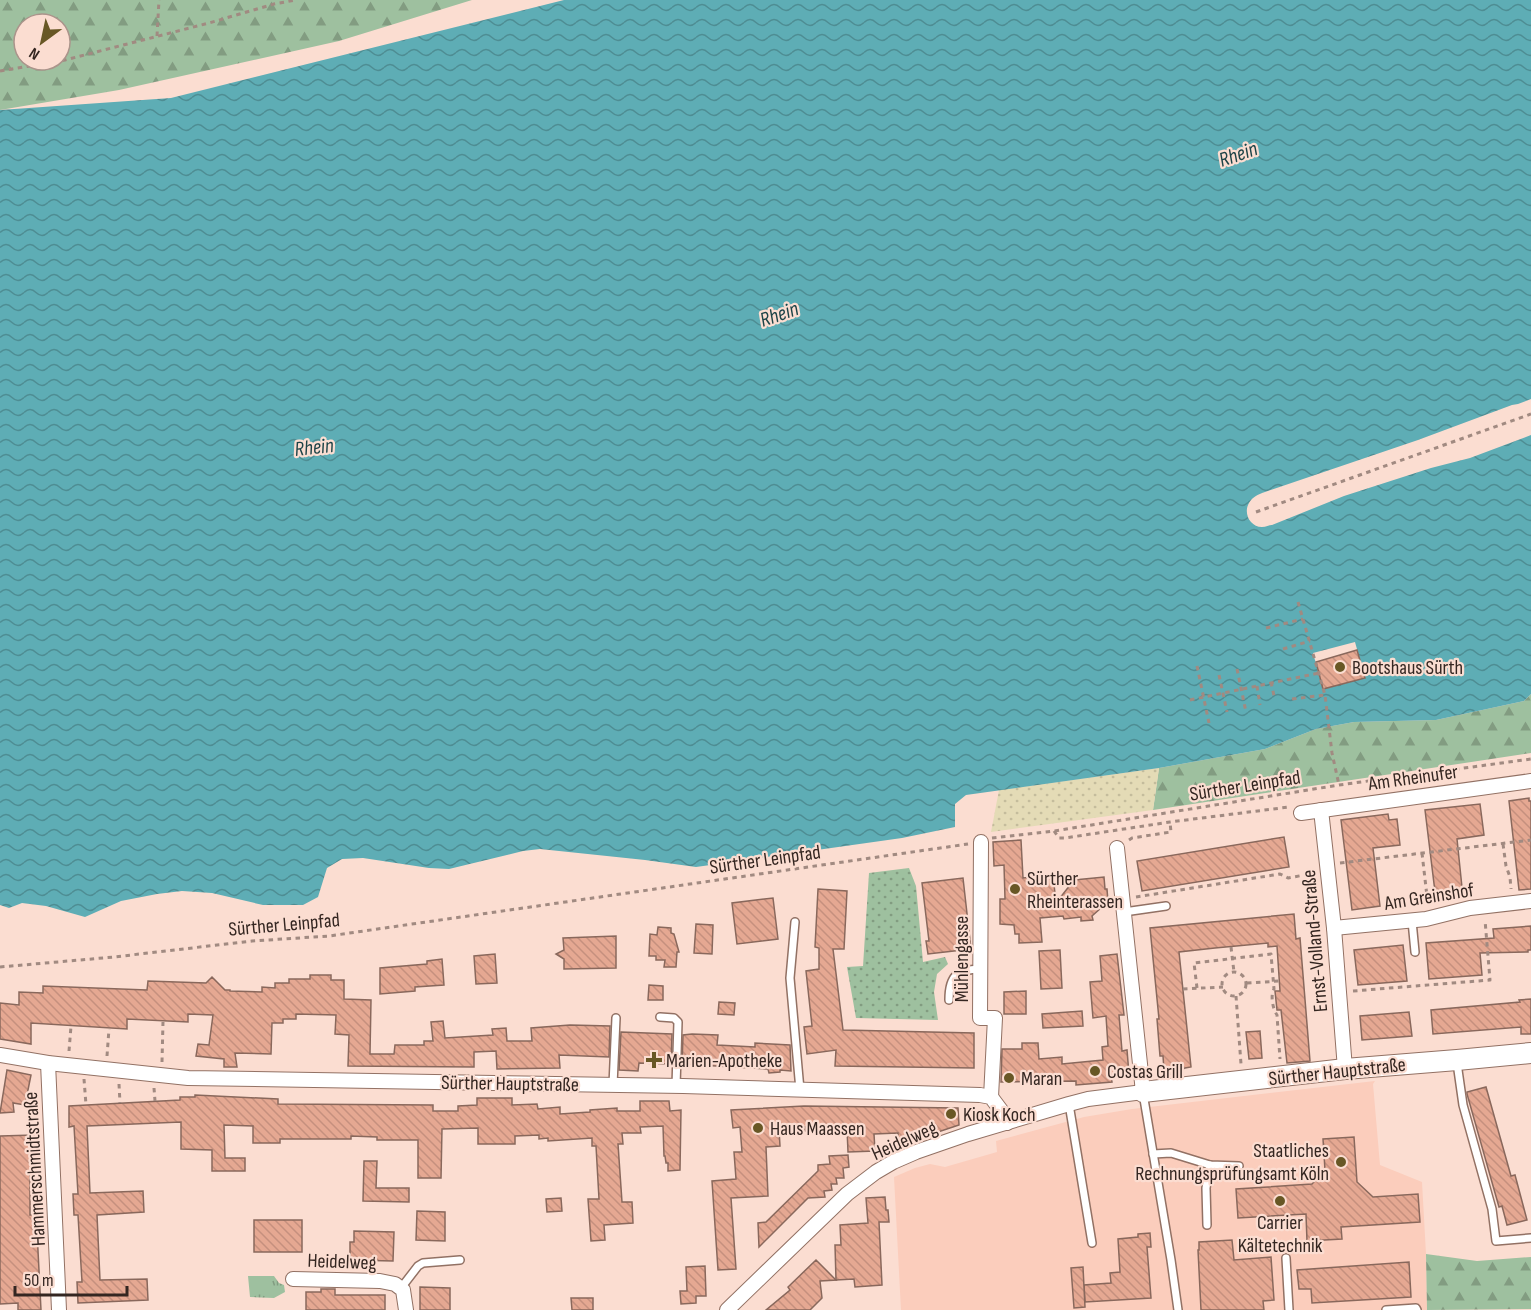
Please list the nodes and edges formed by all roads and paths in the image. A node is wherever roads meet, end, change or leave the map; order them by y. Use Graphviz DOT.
graph roads {
  1 [pos="159,0"];
  2 [pos="296,0"];
  3 [pos="157,36"];
  4 [pos="72,58"];
  5 [pos="1531,414"];
  6 [pos="1256,512"];
  7 [pos="1298,602"];
  8 [pos="1303,619"];
  9 [pos="1266,628"];
  10 [pos="1310,642"];
  11 [pos="1283,649"];
  12 [pos="1197,666"];
  13 [pos="1237,669"];
  14 [pos="1319,673"];
  15 [pos="1219,675"];
  16 [pos="1271,682"];
  17 [pos="1257,686"];
  18 [pos="1242,690"];
  19 [pos="1223,693"];
  20 [pos="1325,695"];
  21 [pos="1274,696"];
  22 [pos="1203,697"];
  23 [pos="1292,699"];
  24 [pos="1190,700"];
  25 [pos="1260,705"];
  26 [pos="1227,712"];
  27 [pos="1246,712"];
  28 [pos="1209,723"];
  29 [pos="1531,759"];
  30 [pos="1531,781"];
  31 [pos="1339,785"];
  32 [pos="1321,810"];
  33 [pos="1301,813"];
  34 [pos="1170,822"];
  35 [pos="1054,831"];
  36 [pos="1531,840"];
  37 [pos="981,842"];
  38 [pos="1503,843"];
  39 [pos="1117,848"];
  40 [pos="1422,853"];
  41 [pos="1327,868"];
  42 [pos="1531,901"];
  43 [pos="1512,903"];
  44 [pos="1123,906"];
  45 [pos="1166,906"];
  46 [pos="1484,906"];
  47 [pos="1429,918"];
  48 [pos="1412,921"];
  49 [pos="795,922"];
  50 [pos="1334,928"];
  51 [pos="1231,947"];
  52 [pos="1415,952"];
  53 [pos="1232,958"];
  54 [pos="0,967"];
  55 [pos="980,969"];
  56 [pos="1234,972"];
  57 [pos="1274,981"];
  58 [pos="1280,981"];
  59 [pos="1246,983"];
  60 [pos="1222,987"];
  61 [pos="1184,988"];
  62 [pos="1197,988"];
  63 [pos="1339,993"];
  64 [pos="1236,996"];
  65 [pos="949,1000"];
  66 [pos="660,1017"];
  67 [pos="616,1018"];
  68 [pos="163,1022"];
  69 [pos="71,1026"];
  70 [pos="109,1029"];
  71 [pos="1531,1053"];
  72 [pos="0,1055"];
  73 [pos="1457,1060"];
  74 [pos="48,1063"];
  75 [pos="68,1065"];
  76 [pos="84,1067"];
  77 [pos="1345,1069"];
  78 [pos="113,1070"];
  79 [pos="162,1075"];
  80 [pos="1281,1076"];
  81 [pos="1243,1081"];
  82 [pos="613,1085"];
  83 [pos="676,1086"];
  84 [pos="801,1090"];
  85 [pos="1143,1092"];
  86 [pos="991,1097"];
  87 [pos="120,1103"];
  88 [pos="1069,1104"];
  89 [pos="86,1105"];
  90 [pos="1007,1123"];
  91 [pos="1153,1154"];
  92 [pos="1210,1165"];
  93 [pos="1239,1166"];
  94 [pos="1207,1225"];
  95 [pos="1531,1238"];
  96 [pos="1092,1243"];
  97 [pos="1286,1258"];
  98 [pos="460,1260"];
  99 [pos="293,1279"];
  100 [pos="401,1288"];
  101 [pos="59,1310"];
  102 [pos="406,1310"];
  103 [pos="727,1310"];
  104 [pos="1178,1310"];
  105 [pos="1289,1310"];
  106 [pos="1386,1310"];
  107 [pos="1416,1310"];
  1 -- 3 [label="path"];
  2 -- 3 [label="path"];
  3 -- 4 [label="path"];
  5 -- 6 [label="path"];
  7 -- 8 [label="path"];
  8 -- 9 [label="path"];
  8 -- 10 [label="path"];
  10 -- 11 [label="path"];
  10 -- 14 [label="path"];
  12 -- 22 [label="path"];
  13 -- 18 [label="path"];
  14 -- 16 [label="path"];
  14 -- 20 [label="path"];
  15 -- 19 [label="path"];
  16 -- 17 [label="path"];
  16 -- 21 [label="path"];
  17 -- 18 [label="path"];
  17 -- 25 [label="path"];
  18 -- 19 [label="path"];
  18 -- 27 [label="path"];
  19 -- 22 [label="path"];
  19 -- 26 [label="path"];
  20 -- 23 [label="path"];
  20 -- 31 [label="path"];
  22 -- 24 [label="path"];
  22 -- 28 [label="path"];
  29 -- 31 [label="path, Sürther Leinpfad"];
  30 -- 32 [label="street, Am Rheinufer"];
  31 -- 35 [label="path, Sürther Leinpfad"];
  32 -- 33 [label="street, Am Rheinufer"];
  32 -- 41 [label="street, Ernst-Volland-Straße"];
  33 -- 34 [label="path"];
  34 -- 35 [label="path"];
  34 -- 39 [label="path"];
  35 -- 37 [label="path, Sürther Leinpfad"];
  36 -- 38 [label="path"];
  37 -- 54 [label="path, Sürther Leinpfad"];
  37 -- 55 [label="street, Mühlengasse"];
  38 -- 40 [label="path"];
  38 -- 43 [label="path"];
  39 -- 44 [label="street"];
  40 -- 41 [label="path"];
  40 -- 47 [label="path"];
  41 -- 44 [label="path"];
  41 -- 50 [label="street, Ernst-Volland-Straße"];
  42 -- 43 [label="street, Am Greinshof"];
  43 -- 46 [label="street, Am Greinshof"];
  44 -- 45 [label="lane"];
  44 -- 85 [label="street"];
  46 -- 47 [label="street, Am Greinshof"];
  46 -- 63 [label="path"];
  47 -- 48 [label="street, Am Greinshof"];
  48 -- 50 [label="street, Am Greinshof"];
  48 -- 52 [label="lane"];
  49 -- 84 [label="lane"];
  50 -- 63 [label="street, Ernst-Volland-Straße"];
  51 -- 53 [label="path"];
  53 -- 56 [label="path"];
  53 -- 57 [label="path"];
  53 -- 62 [label="path"];
  55 -- 65 [label="lane"];
  55 -- 86 [label="street, Mühlengasse"];
  56 -- 59 [label="path"];
  56 -- 60 [label="path"];
  57 -- 58 [label="path"];
  57 -- 59 [label="path"];
  57 -- 80 [label="path"];
  59 -- 64 [label="path"];
  60 -- 62 [label="path"];
  60 -- 64 [label="path"];
  61 -- 62 [label="path"];
  63 -- 77 [label="street, Ernst-Volland-Straße"];
  64 -- 81 [label="path"];
  66 -- 83 [label="lane"];
  67 -- 82 [label="lane"];
  68 -- 79 [label="path"];
  69 -- 75 [label="path"];
  70 -- 78 [label="path"];
  71 -- 73 [label="street, Sürther Hauptstraße"];
  72 -- 74 [label="street, Sürther Hauptstraße"];
  73 -- 77 [label="street, Sürther Hauptstraße"];
  73 -- 95 [label="lane"];
  74 -- 75 [label="street, Sürther Hauptstraße"];
  74 -- 101 [label="street, Hammerschmidtstraße"];
  75 -- 76 [label="street, Sürther Hauptstraße"];
  76 -- 78 [label="street, Sürther Hauptstraße"];
  76 -- 89 [label="path"];
  77 -- 80 [label="street, Sürther Hauptstraße"];
  78 -- 79 [label="street, Sürther Hauptstraße"];
  78 -- 87 [label="path"];
  79 -- 82 [label="street, Sürther Hauptstraße"];
  80 -- 81 [label="street, Sürther Hauptstraße"];
  81 -- 85 [label="street, Sürther Hauptstraße"];
  82 -- 83 [label="street, Sürther Hauptstraße"];
  83 -- 84 [label="street, Sürther Hauptstraße"];
  84 -- 86 [label="street, Sürther Hauptstraße"];
  85 -- 88 [label="street, Heidelweg"];
  85 -- 91 [label="lane"];
  86 -- 90 [label="street"];
  88 -- 90 [label="street, Heidelweg"];
  88 -- 96 [label="lane"];
  90 -- 103 [label="street, Heidelweg"];
  91 -- 92 [label="lane"];
  91 -- 104 [label="lane"];
  92 -- 93 [label="lane"];
  92 -- 94 [label="lane"];
  97 -- 105 [label="lane"];
  98 -- 100 [label="lane"];
  99 -- 100 [label="street, Heidelweg"];
  100 -- 102 [label="street, Heidelweg"];
  106 -- 107 [label="lane"];
}
